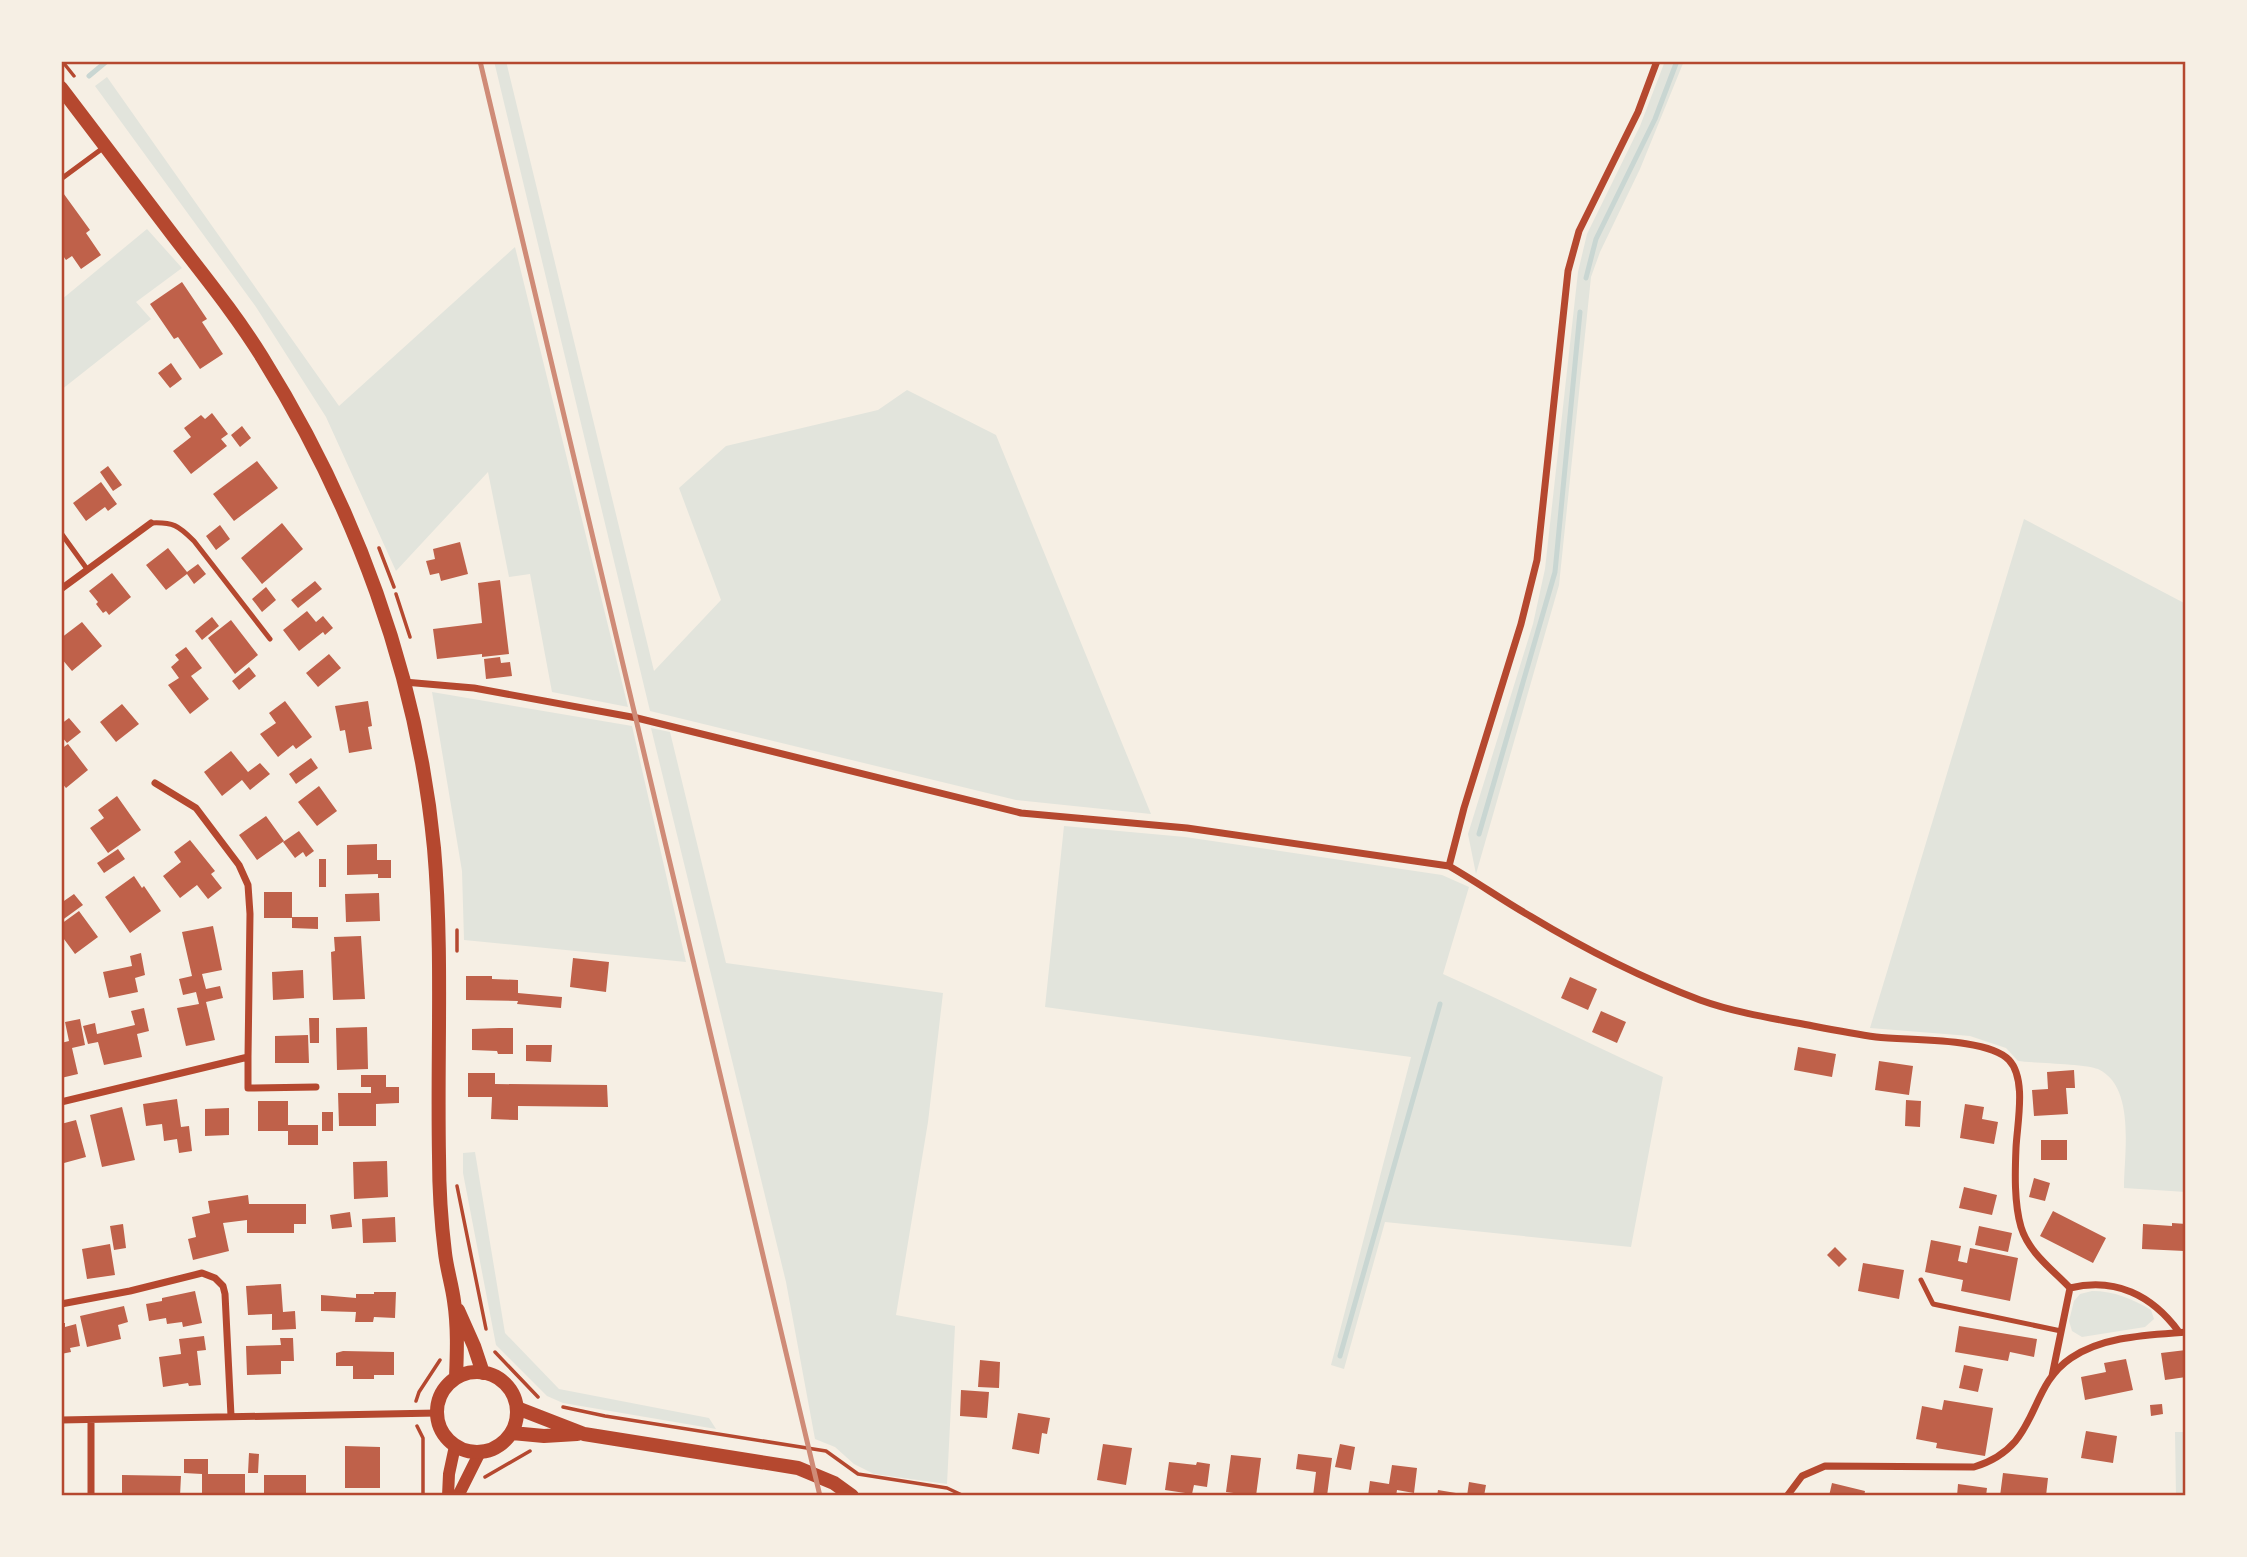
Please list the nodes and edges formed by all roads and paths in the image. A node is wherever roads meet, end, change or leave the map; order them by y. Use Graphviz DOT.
graph roads {
  1 [pos="62,61"];
  2 [pos="1657,61"];
  3 [pos="79,83"];
  4 [pos="61,88"];
  5 [pos="106,146"];
  6 [pos="61,179"];
  7 [pos="151,523"];
  8 [pos="61,533"];
  9 [pos="374,537"];
  10 [pos="88,569"];
  11 [pos="61,589"];
  12 [pos="270,639"];
  13 [pos="413,648"];
  14 [pos="404,682"];
  15 [pos="155,783"];
  16 [pos="1449,866"];
  17 [pos="456,928"];
  18 [pos="457,963"];
  19 [pos="248,1057"];
  20 [pos="316,1087"];
  21 [pos="61,1102"];
  22 [pos="456,1181"];
  23 [pos="1921,1280"];
  24 [pos="2070,1288"];
  25 [pos="454,1303"];
  26 [pos="61,1304"];
  27 [pos="486,1330"];
  28 [pos="2061,1331"];
  29 [pos="2183,1332"];
  30 [pos="491,1348"];
  31 [pos="442,1356"];
  32 [pos="483,1373"];
  33 [pos="2052,1376"];
  34 [pos="456,1378"];
  35 [pos="545,1402"];
  36 [pos="517,1408"];
  37 [pos="415,1413"];
  38 [pos="437,1413"];
  39 [pos="231,1416"];
  40 [pos="61,1420"];
  41 [pos="91,1421"];
  42 [pos="512,1433"];
  43 [pos="584,1434"];
  44 [pos="455,1446"];
  45 [pos="540,1447"];
  46 [pos="480,1452"];
  47 [pos="481,1482"];
  48 [pos="91,1496"];
  49 [pos="424,1496"];
  50 [pos="448,1496"];
  51 [pos="458,1496"];
  52 [pos="852,1496"];
  53 [pos="1787,1496"];
  1 -- 3 [label="path"];
  2 -- 16 [label="street"];
  4 -- 5 [label="main road"];
  5 -- 6 [label="lane"];
  5 -- 14 [label="main road"];
  7 -- 10 [label="street"];
  7 -- 12 [label="lane"];
  8 -- 10 [label="lane"];
  9 -- 13 [label="path"];
  10 -- 11 [label="street"];
  14 -- 16 [label="street"];
  14 -- 25 [label="main road"];
  15 -- 19 [label="street"];
  16 -- 24 [label="street"];
  17 -- 18 [label="path"];
  19 -- 20 [label="street"];
  19 -- 21 [label="street"];
  22 -- 27 [label="path"];
  23 -- 28 [label="lane"];
  24 -- 28 [label="street"];
  24 -- 29 [label="street"];
  25 -- 32 [label="main road"];
  25 -- 34 [label="main road"];
  26 -- 39 [label="street"];
  28 -- 33 [label="street"];
  29 -- 33 [label="street"];
  30 -- 35 [label="path"];
  31 -- 37 [label="path"];
  32 -- 34 [label="main road"];
  32 -- 36 [label="main road"];
  33 -- 53 [label="street"];
  34 -- 38 [label="main road"];
  36 -- 42 [label="main road"];
  36 -- 43 [label="main road"];
  37 -- 38 [label="street"];
  37 -- 39 [label="street"];
  37 -- 49 [label="path"];
  38 -- 44 [label="main road"];
  39 -- 41 [label="street"];
  40 -- 41 [label="street"];
  41 -- 48 [label="street"];
  42 -- 43 [label="main road"];
  42 -- 46 [label="main road"];
  43 -- 52 [label="main road"];
  44 -- 46 [label="main road"];
  44 -- 50 [label="street"];
  45 -- 47 [label="path"];
  46 -- 51 [label="street"];
}
